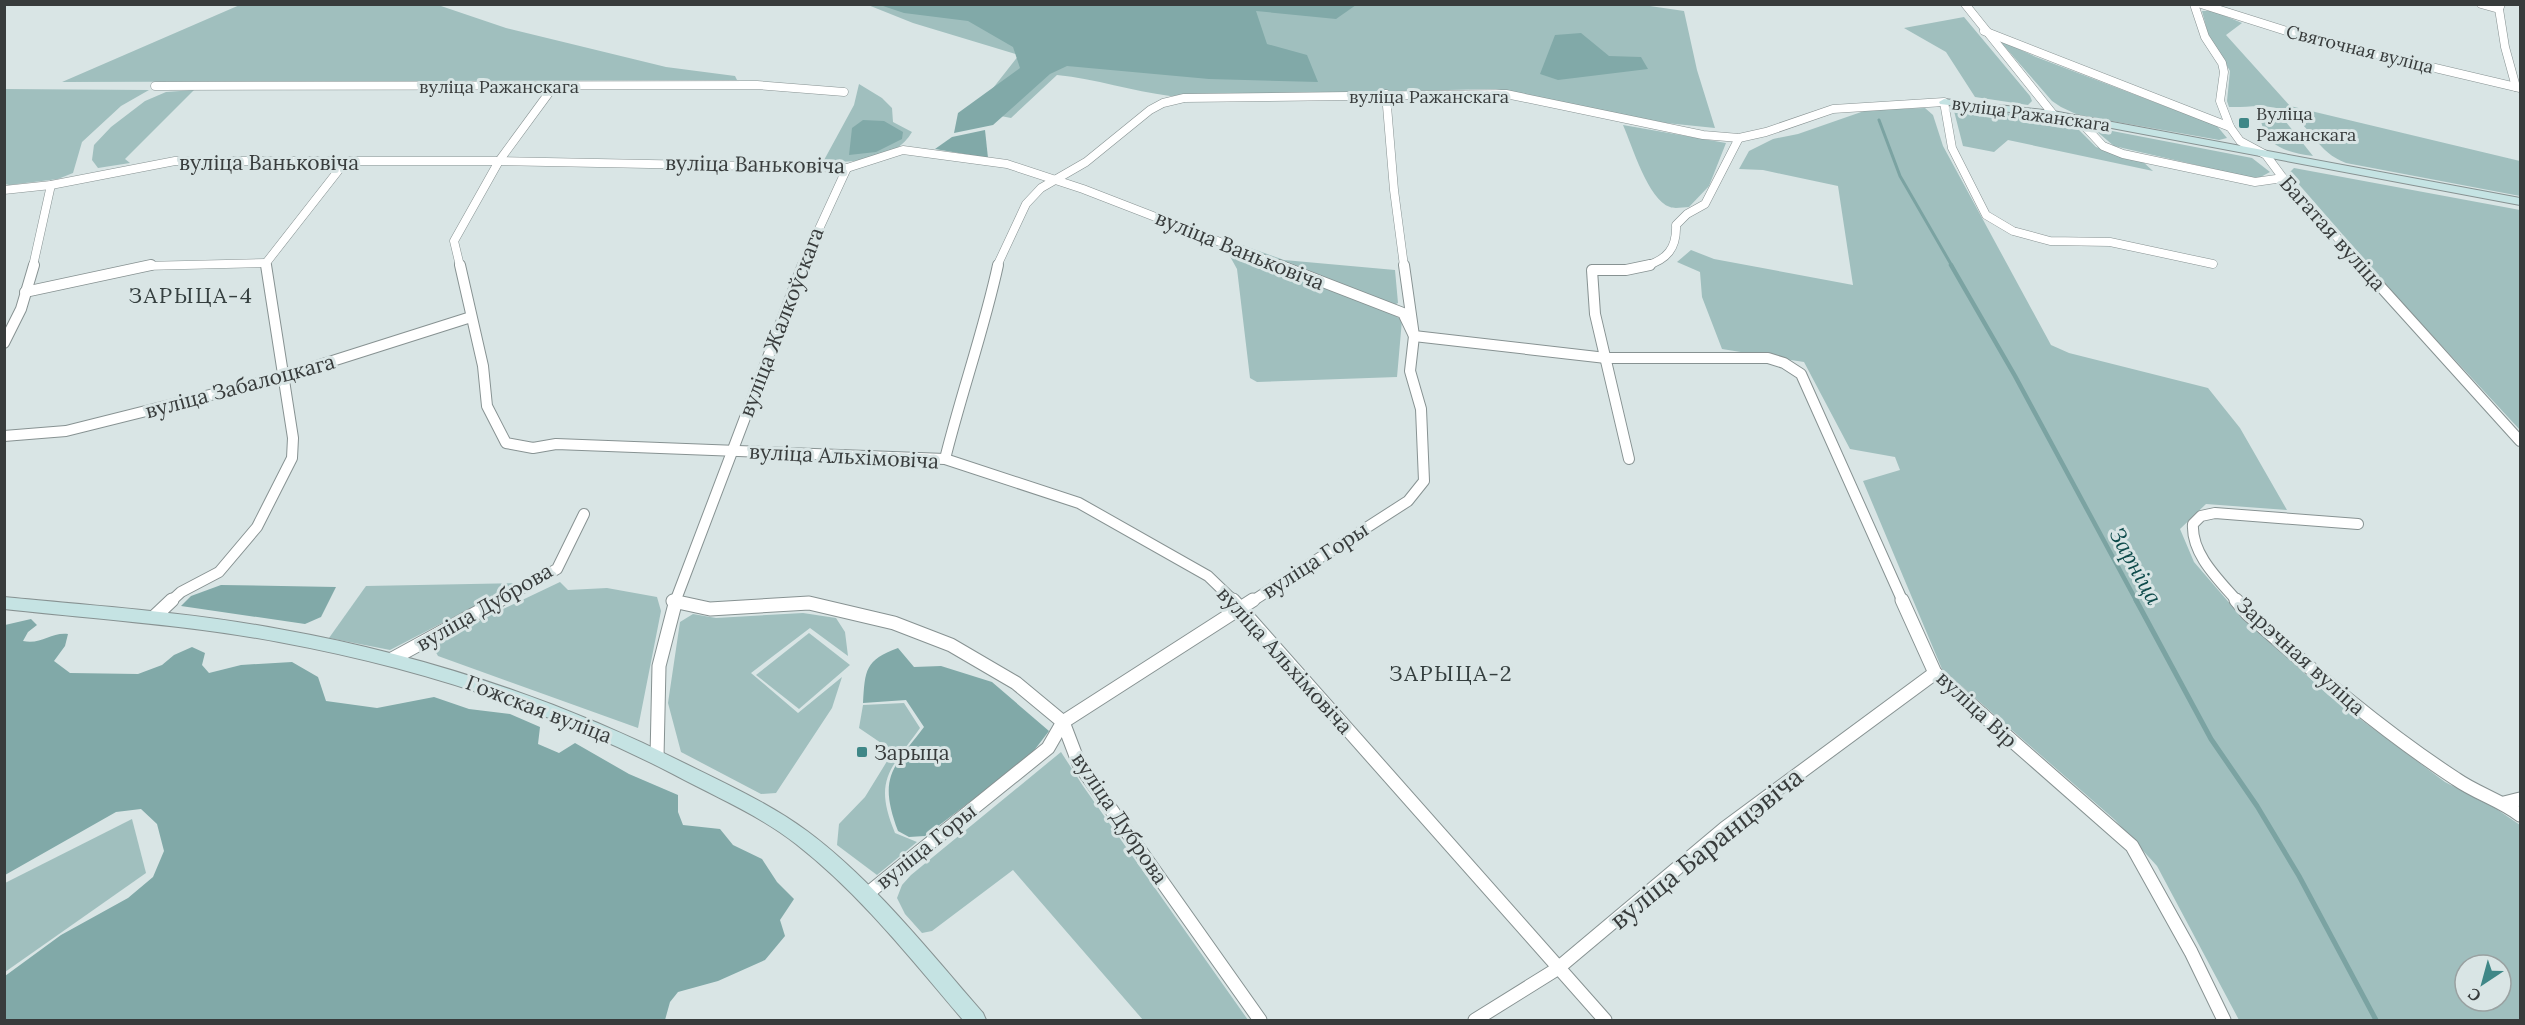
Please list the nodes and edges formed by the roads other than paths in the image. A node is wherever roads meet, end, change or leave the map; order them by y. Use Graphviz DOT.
graph roads {
  1 [pos="1965,4"];
  2 [pos="2194,4"];
  3 [pos="2200,4"];
  4 [pos="2481,4"];
  5 [pos="2500,7"];
  6 [pos="1984,31"];
  7 [pos="155,86"];
  8 [pos="554,86"];
  9 [pos="2518,88"];
  10 [pos="843,92"];
  11 [pos="1386,94"];
  12 [pos="1944,102"];
  13 [pos="2053,114"];
  14 [pos="2078,119"];
  15 [pos="2230,127"];
  16 [pos="1739,138"];
  17 [pos="2266,155"];
  18 [pos="499,160"];
  19 [pos="345,162"];
  20 [pos="847,168"];
  21 [pos="2283,178"];
  22 [pos="1053,181"];
  23 [pos="51,185"];
  24 [pos="4,190"];
  25 [pos="2520,202"];
  26 [pos="266,263"];
  27 [pos="2213,264"];
  28 [pos="25,292"];
  29 [pos="471,317"];
  30 [pos="1414,336"];
  31 [pos="4,343"];
  32 [pos="1606,358"];
  33 [pos="282,377"];
  34 [pos="4,435"];
  35 [pos="2520,441"];
  36 [pos="733,451"];
  37 [pos="945,459"];
  38 [pos="1629,459"];
  39 [pos="584,514"];
  40 [pos="2358,524"];
  41 [pos="673,601"];
  42 [pos="4,603"];
  43 [pos="1241,608"];
  44 [pos="154,617"];
  45 [pos="392,659"];
  46 [pos="1935,674"];
  47 [pos="1063,722"];
  48 [pos="657,757"];
  49 [pos="2520,800"];
  50 [pos="2504,803"];
  51 [pos="2520,815"];
  52 [pos="867,894"];
  53 [pos="1557,969"];
  54 [pos="976,1020"];
  55 [pos="1260,1020"];
  56 [pos="1476,1020"];
  57 [pos="1605,1020"];
  58 [pos="2224,1020"];
  1 -- 6 [label="street"];
  2 -- 15 [label="street, Багатая вуліца"];
  3 -- 9 [label="street, Святочная вуліца"];
  4 -- 5 [label="street"];
  5 -- 9 [label="street"];
  6 -- 13 [label="street"];
  6 -- 15 [label="street"];
  7 -- 8 [label="street, вуліца Ражанскага"];
  8 -- 10 [label="street, вуліца Ражанскага"];
  8 -- 18 [label="street, вуліца Альхімовіча"];
  11 -- 16 [label="street, вуліца Ражанскага"];
  11 -- 22 [label="street, вуліца Ражанскага"];
  11 -- 30 [label="street, вуліца Горы"];
  12 -- 13 [label="street, вуліца Ражанскага"];
  12 -- 16 [label="street, вуліца Ражанскага"];
  12 -- 27 [label="street"];
  13 -- 14 [label="street, вуліца Ражанскага"];
  14 -- 17 [label="street, вуліца Ражанскага"];
  14 -- 21 [label="street"];
  15 -- 17 [label="street, Багатая вуліца"];
  16 -- 32 [label="street"];
  17 -- 21 [label="street, Багатая вуліца"];
  17 -- 25 [label="street, вуліца Ражанскага"];
  18 -- 19 [label="street, вуліца Ваньковіча"];
  18 -- 20 [label="street, вуліца Ваньковіча"];
  18 -- 29 [label="street, вуліца Альхімовіча"];
  19 -- 23 [label="street, вуліца Ваньковіча"];
  19 -- 26 [label="street"];
  20 -- 22 [label="street, вуліца Ваньковіча"];
  20 -- 36 [label="street, вуліца Жалкоўскага"];
  21 -- 35 [label="street, Багатая вуліца"];
  22 -- 30 [label="street, вуліца Ваньковіча"];
  22 -- 37 [label="street, вуліца Ражанскага"];
  23 -- 24 [label="street, вуліца Ваньковіча"];
  23 -- 28 [label="street"];
  26 -- 28 [label="street"];
  26 -- 33 [label="street"];
  28 -- 31 [label="street"];
  29 -- 33 [label="street, вуліца Забалоцкага"];
  29 -- 36 [label="street, вуліца Альхімовіча"];
  30 -- 32 [label="street"];
  30 -- 43 [label="street, вуліца Горы"];
  32 -- 38 [label="street"];
  32 -- 46 [label="street, вуліца Вір"];
  33 -- 34 [label="street, вуліца Забалоцкага"];
  33 -- 44 [label="street"];
  36 -- 37 [label="street, вуліца Альхімовіча"];
  36 -- 41 [label="street, вуліца Жалкоўскага"];
  37 -- 43 [label="street, вуліца Альхімовіча"];
  39 -- 45 [label="street, вуліца Дуброва"];
  40 -- 50 [label="street, Зарэчная вуліца"];
  41 -- 47 [label="street"];
  41 -- 48 [label="street, вуліца Жалкоўскага"];
  42 -- 44 [label="street, Гожская вуліца"];
  43 -- 47 [label="street, вуліца Горы"];
  43 -- 53 [label="street, вуліца Альхімовіча"];
  44 -- 45 [label="street, Гожская вуліца"];
  45 -- 48 [label="street, Гожская вуліца"];
  46 -- 53 [label="street, вуліца Баранцэвіча"];
  46 -- 58 [label="street, вуліца Вір"];
  47 -- 52 [label="street, вуліца Горы"];
  47 -- 55 [label="street, вуліца Дуброва"];
  48 -- 52 [label="street, Гожская вуліца"];
  49 -- 50 [label="street"];
  50 -- 51 [label="street, Зарэчная вуліца"];
  52 -- 54 [label="street, Гожская вуліца"];
  53 -- 56 [label="street, вуліца Баранцэвіча"];
  53 -- 57 [label="street, вуліца Альхімовіча"];
}
